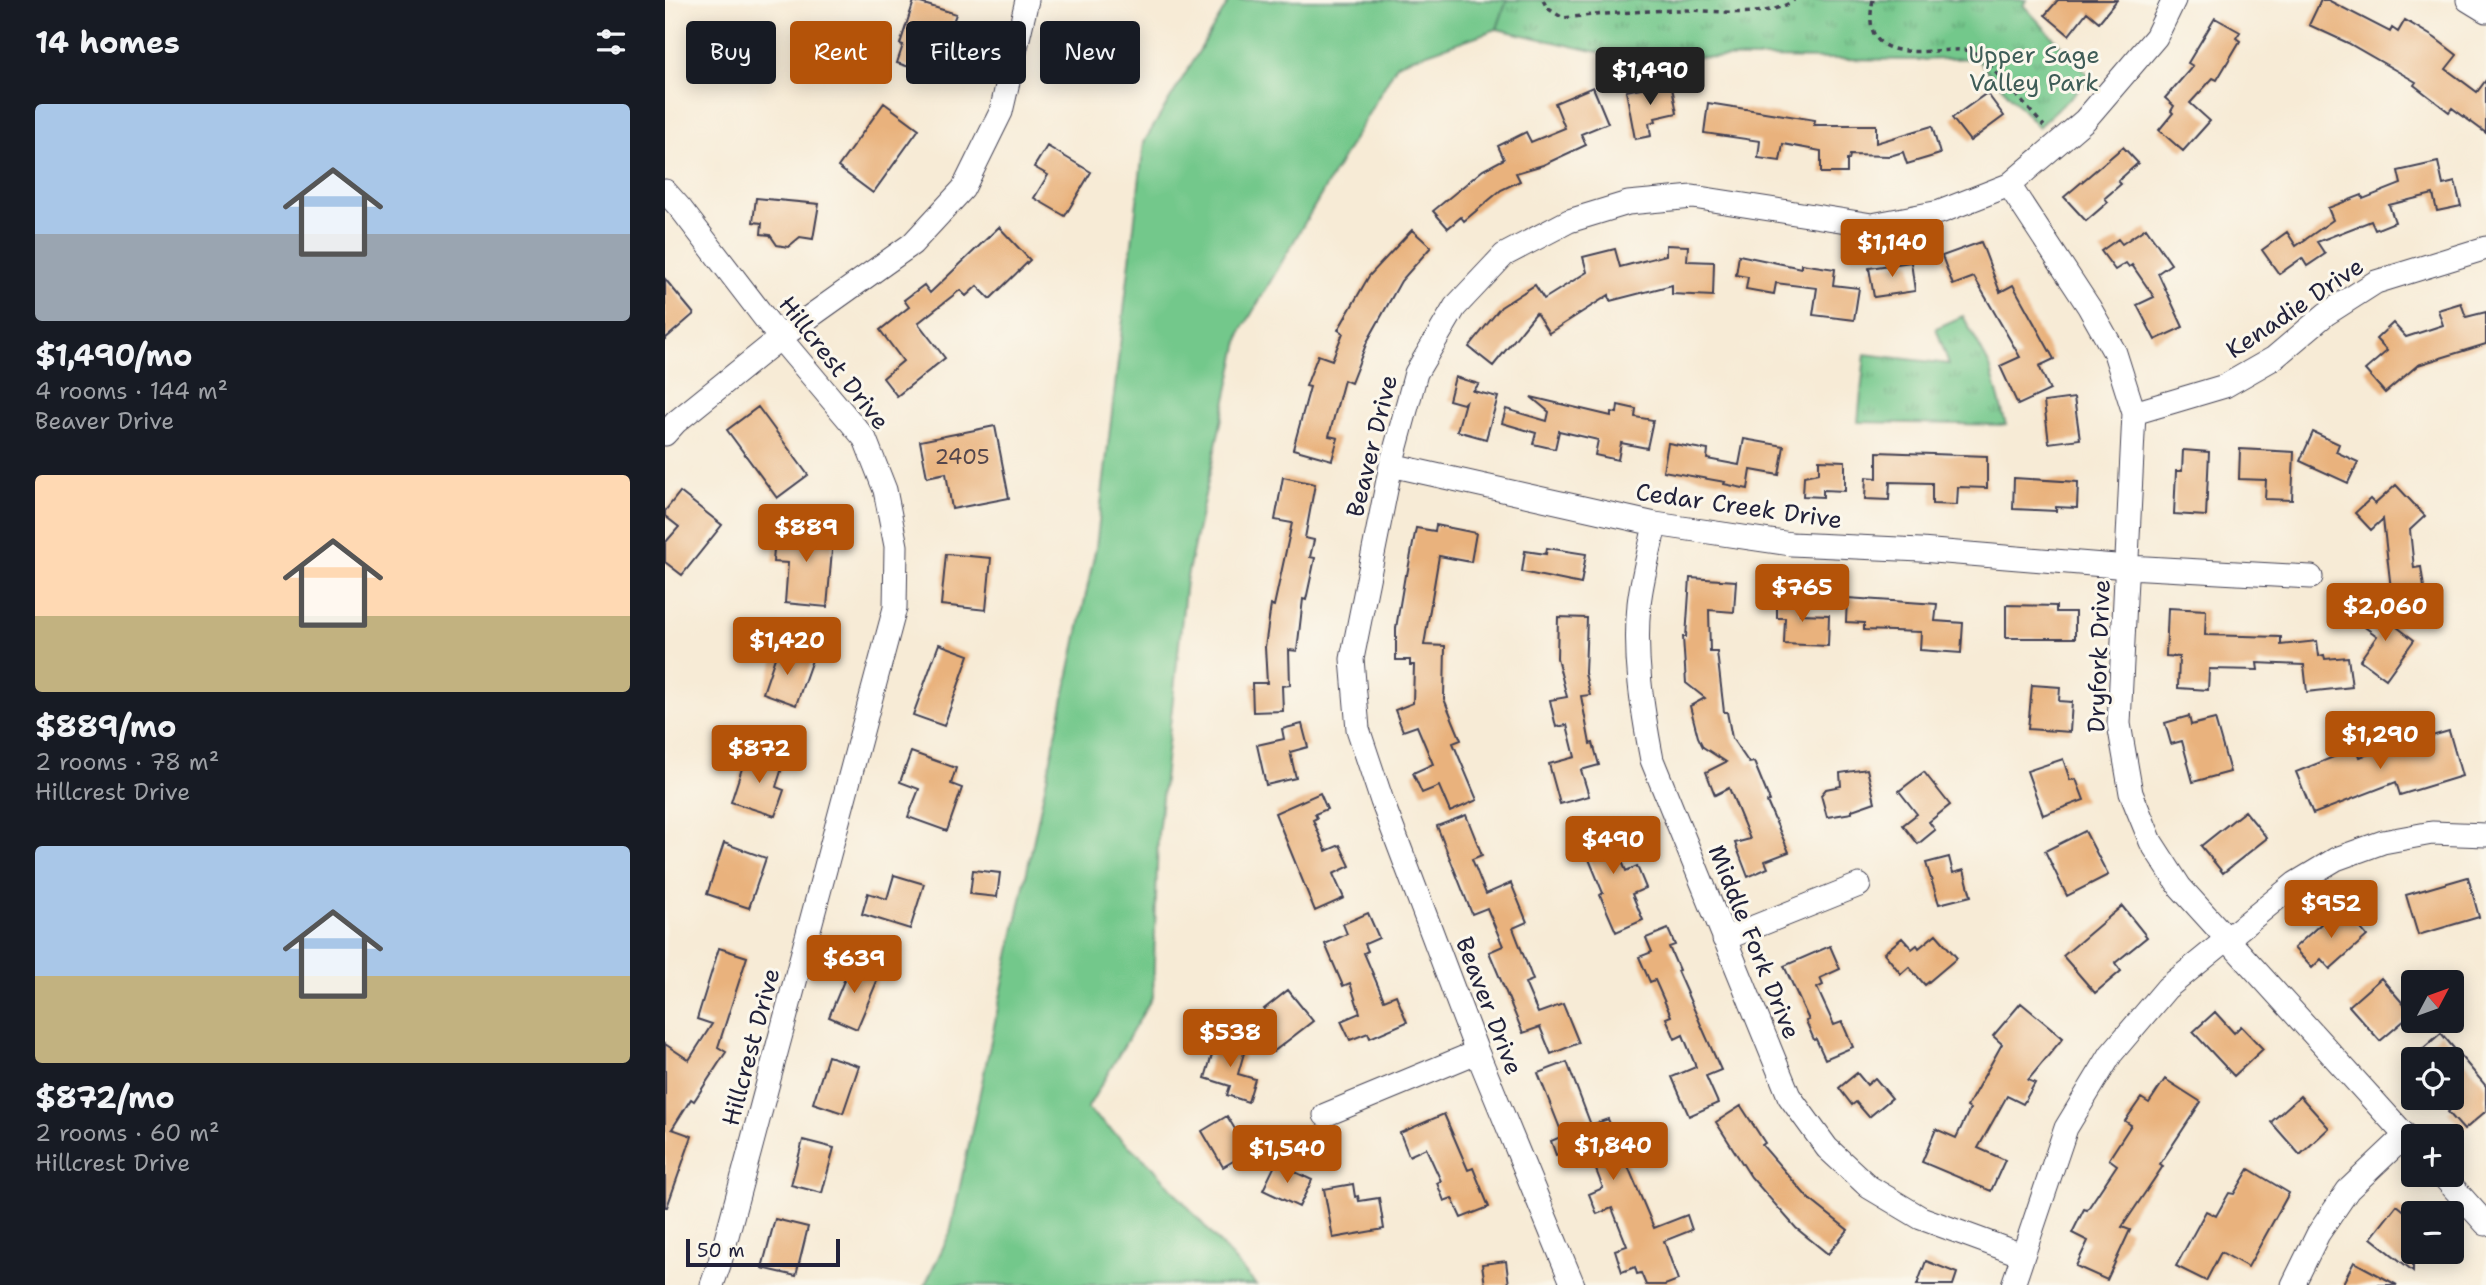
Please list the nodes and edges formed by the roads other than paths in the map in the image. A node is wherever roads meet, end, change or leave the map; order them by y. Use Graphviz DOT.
graph roads {
  1 [pos="1027,0"];
  2 [pos="2174,0"];
  3 [pos="2468,0"];
  4 [pos="2486,11"];
  5 [pos="2009,185"];
  6 [pos="665,191"];
  7 [pos="2486,248"];
  8 [pos="780,338"];
  9 [pos="2134,413"];
  10 [pos="665,435"];
  11 [pos="1391,466"];
  12 [pos="1655,524"];
  13 [pos="2128,567"];
  14 [pos="2311,577"];
  15 [pos="2486,835"];
  16 [pos="1859,886"];
  17 [pos="1724,939"];
  18 [pos="2227,941"];
  19 [pos="1477,1052"];
  20 [pos="1325,1115"];
  21 [pos="2401,1130"];
  22 [pos="2401,1146"];
  23 [pos="2453,1187"];
  24 [pos="2486,1224"];
  25 [pos="2022,1255"];
  26 [pos="712,1285"];
  27 [pos="1573,1285"];
  28 [pos="2013,1285"];
  29 [pos="2293,1285"];
  1 -- 8 [label="street"];
  2 -- 5 [label="street, Beaver Drive"];
  3 -- 4 [label="street"];
  5 -- 9 [label="street, Dryfork Drive"];
  5 -- 11 [label="street, Beaver Drive"];
  6 -- 8 [label="street, Hillcrest Drive"];
  7 -- 9 [label="street, Kenadie Drive"];
  8 -- 10 [label="street"];
  8 -- 26 [label="street, Hillcrest Drive"];
  9 -- 13 [label="street, Dryfork Drive"];
  11 -- 12 [label="street, Cedar Creek Drive"];
  11 -- 19 [label="street, Beaver Drive"];
  12 -- 13 [label="street, Cedar Creek Drive"];
  12 -- 17 [label="street, Middle Fork Drive"];
  13 -- 14 [label="street, Cedar Creek Drive"];
  13 -- 18 [label="street, Dryfork Drive"];
  15 -- 18 [label="street"];
  16 -- 17 [label="street"];
  17 -- 25 [label="street, Middle Fork Drive"];
  18 -- 21 [label="street, Dryfork Drive"];
  18 -- 25 [label="street"];
  19 -- 20 [label="street"];
  19 -- 27 [label="street, Beaver Drive"];
  22 -- 29 [label="street"];
  23 -- 24 [label="street"];
  25 -- 28 [label="street"];
}
